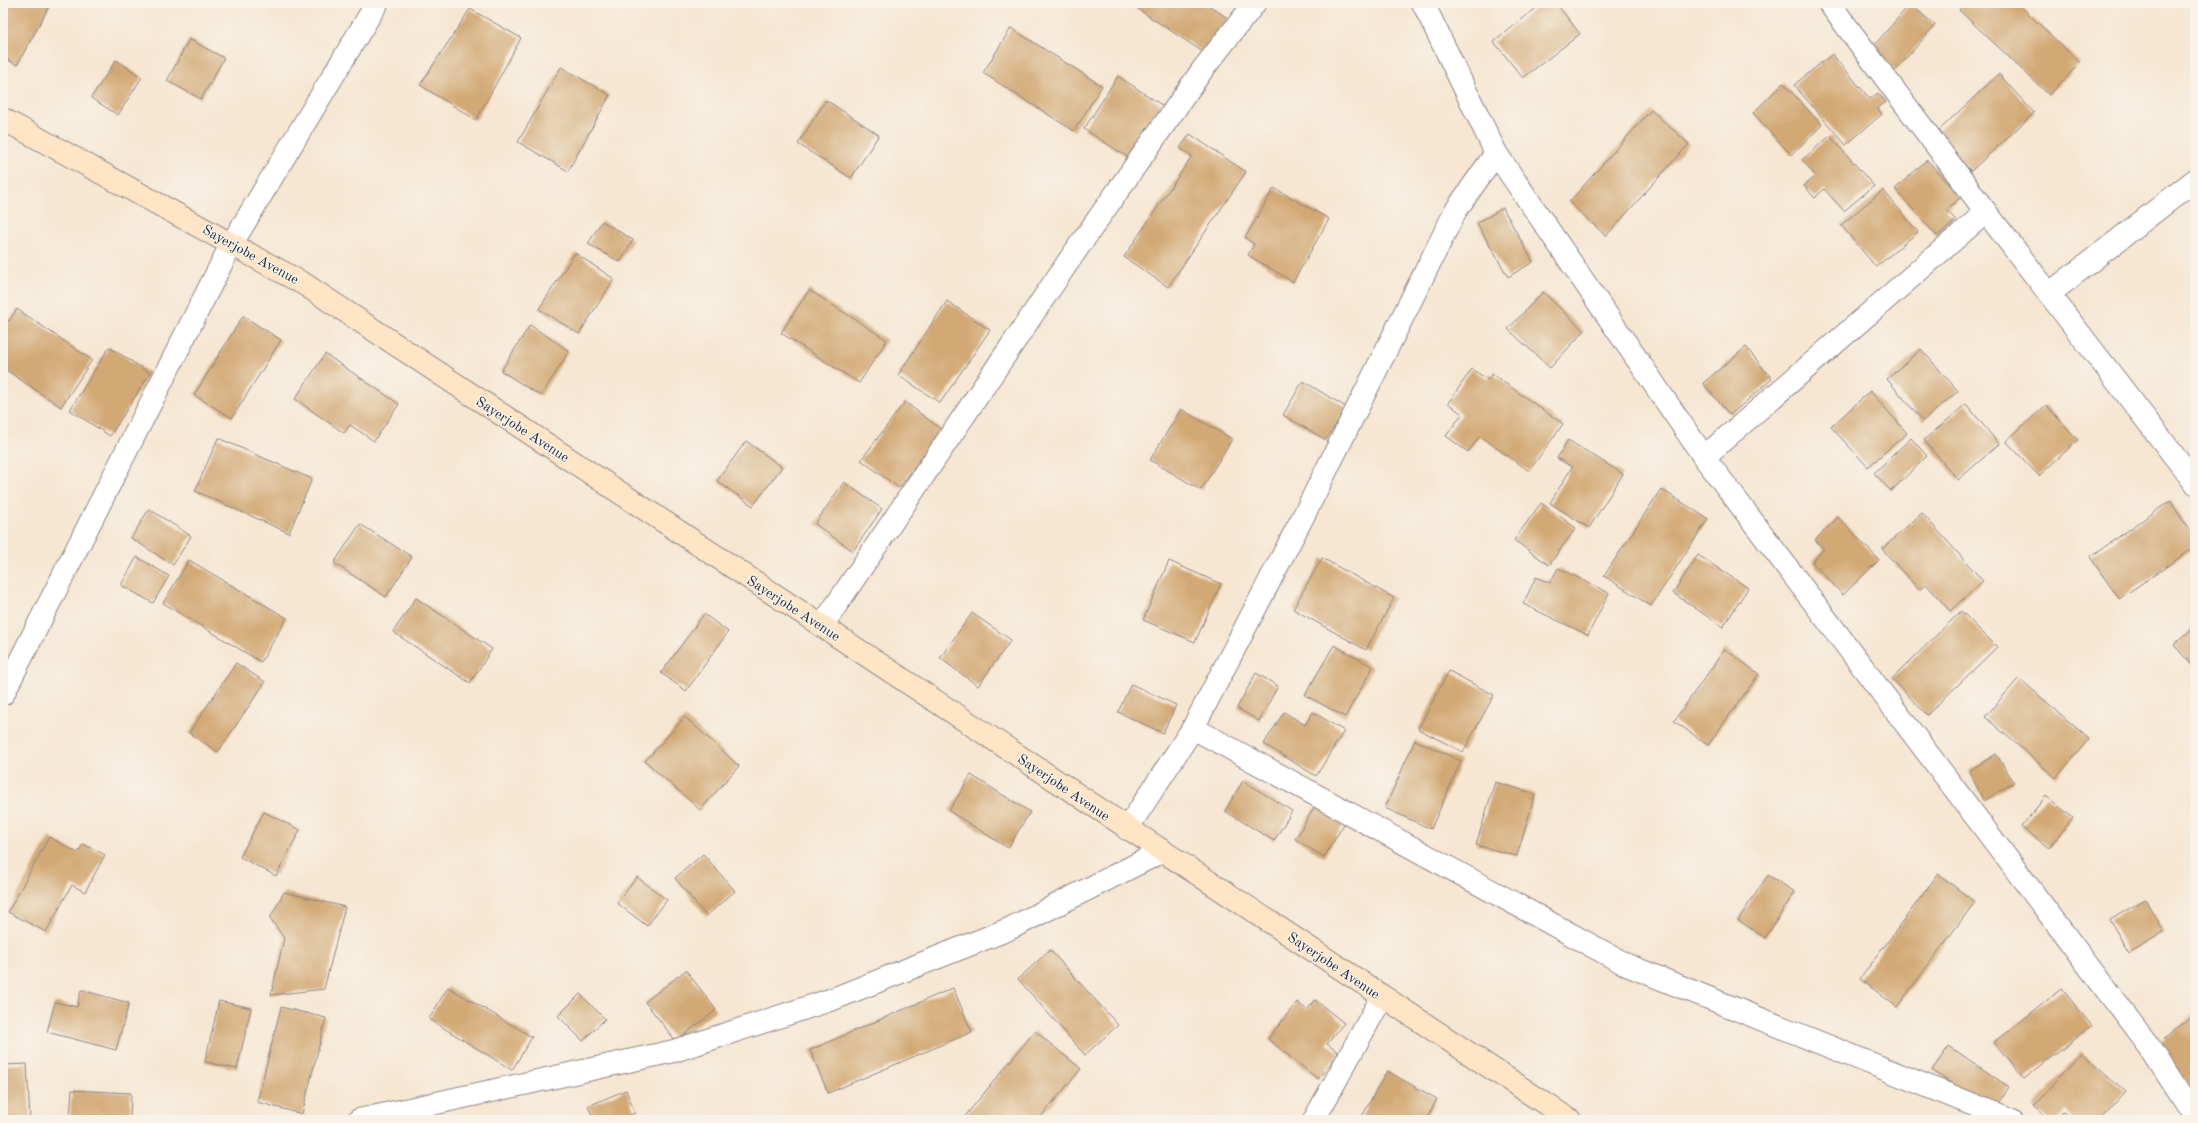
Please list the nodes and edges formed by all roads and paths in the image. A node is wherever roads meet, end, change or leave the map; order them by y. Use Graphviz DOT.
graph roads {
  1 [pos="377,3"];
  2 [pos="1255,3"];
  3 [pos="1423,3"];
  4 [pos="1829,3"];
  5 [pos="3,119"];
  6 [pos="1496,153"];
  7 [pos="2195,180"];
  8 [pos="1986,212"];
  9 [pos="231,244"];
  10 [pos="2049,294"];
  11 [pos="1704,457"];
  12 [pos="2195,483"];
  13 [pos="822,626"];
  14 [pos="3,694"];
  15 [pos="1193,728"];
  16 [pos="1127,829"];
  17 [pos="1163,851"];
  18 [pos="1382,997"];
  19 [pos="394,1117"];
  20 [pos="2195,1117"];
  21 [pos="359,1120"];
  22 [pos="1314,1120"];
  23 [pos="1570,1120"];
  24 [pos="2011,1120"];
  1 -- 9 [label="street"];
  2 -- 13 [label="street"];
  3 -- 6 [label="street"];
  4 -- 8 [label="street"];
  5 -- 9 [label="street, Sayerjobe Avenue"];
  6 -- 11 [label="street"];
  6 -- 15 [label="street"];
  7 -- 10 [label="street"];
  8 -- 10 [label="street"];
  8 -- 11 [label="street"];
  9 -- 13 [label="street, Sayerjobe Avenue"];
  9 -- 14 [label="street"];
  10 -- 12 [label="street"];
  11 -- 20 [label="street"];
  13 -- 16 [label="street, Sayerjobe Avenue"];
  15 -- 16 [label="street"];
  15 -- 24 [label="street"];
  16 -- 17 [label="street, Sayerjobe Avenue"];
  17 -- 18 [label="street, Sayerjobe Avenue"];
  17 -- 19 [label="street"];
  18 -- 22 [label="street"];
  18 -- 23 [label="street, Sayerjobe Avenue"];
  19 -- 21 [label="street"];
}
